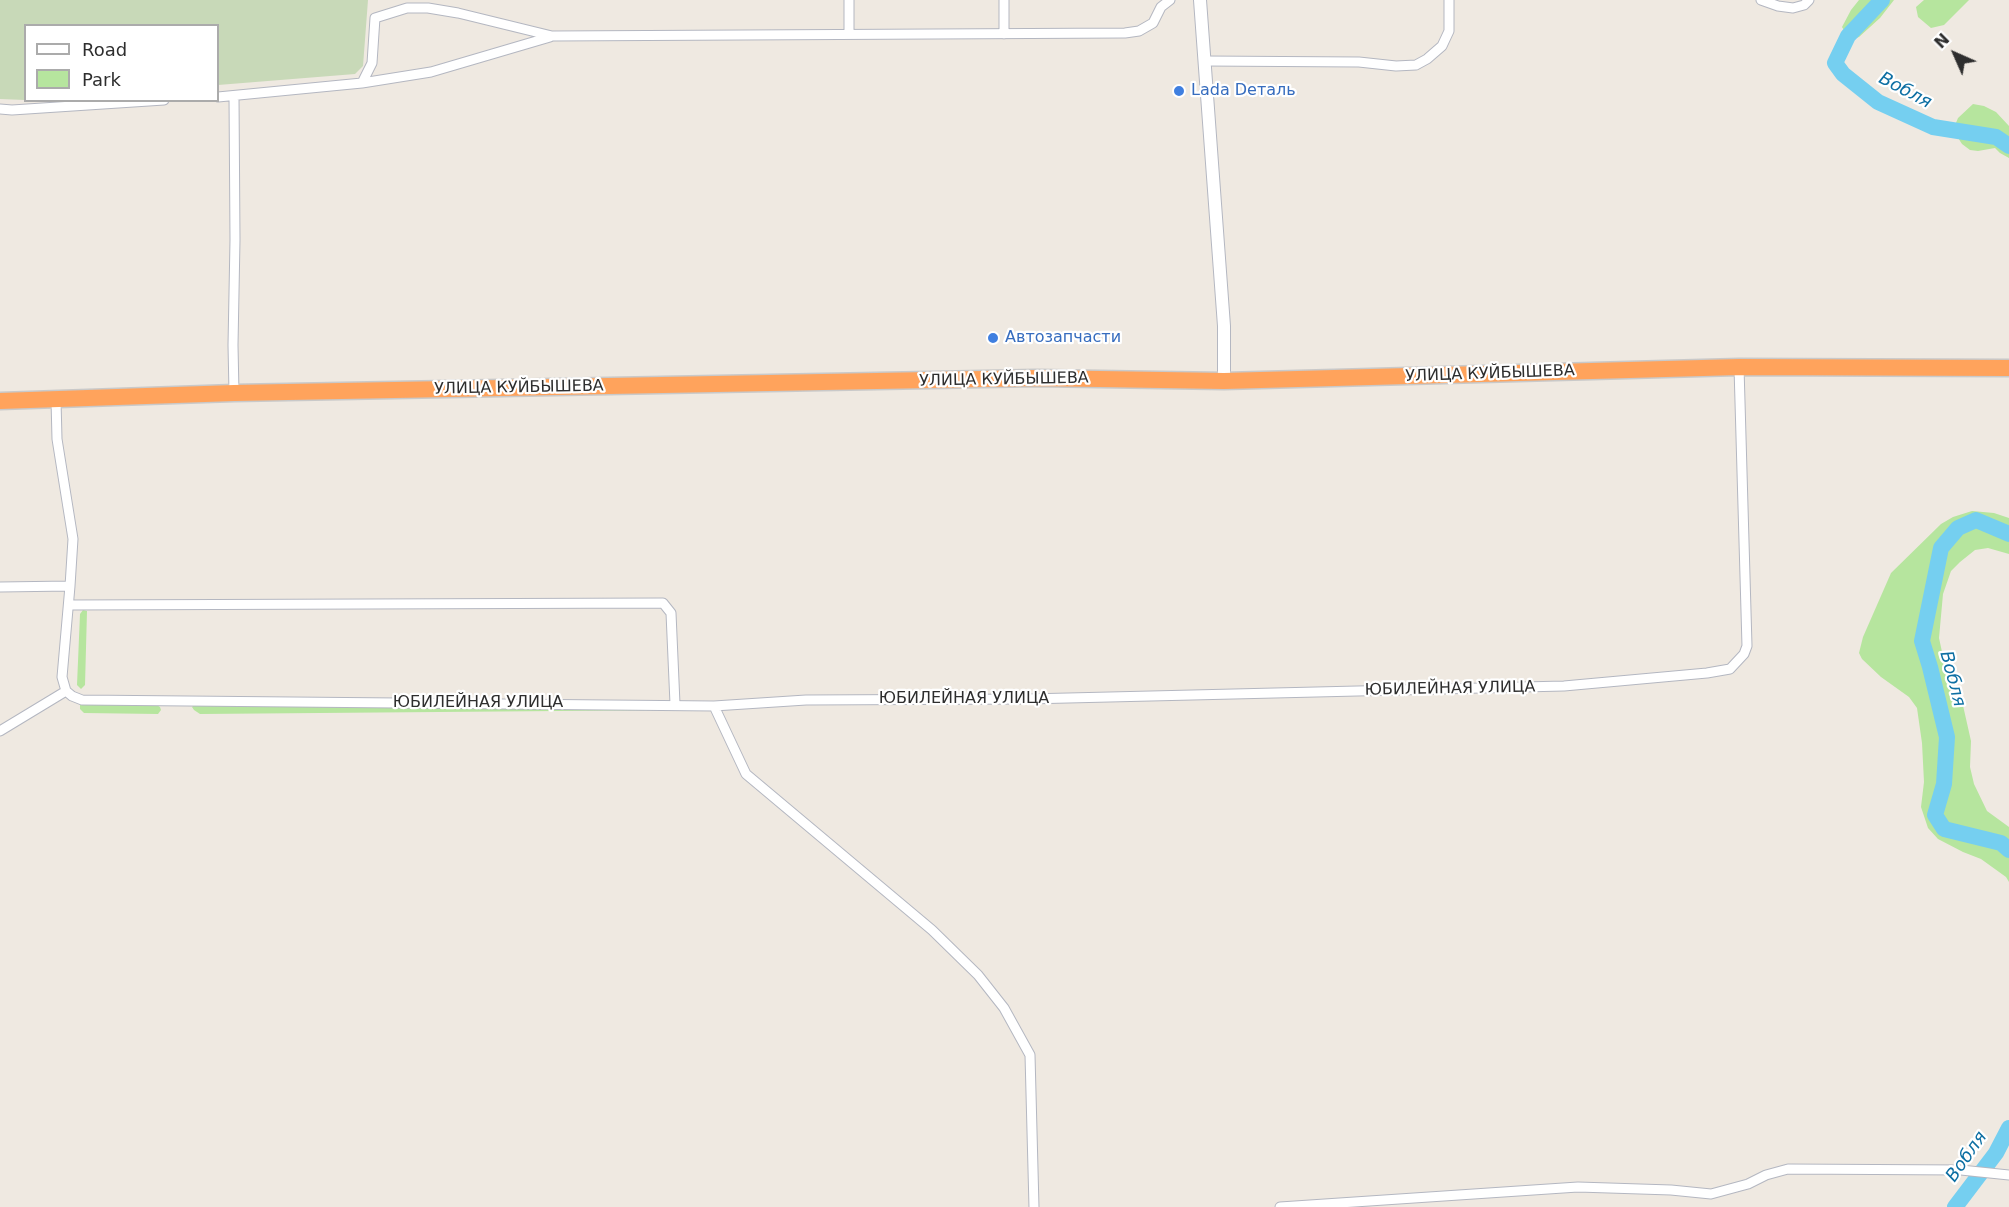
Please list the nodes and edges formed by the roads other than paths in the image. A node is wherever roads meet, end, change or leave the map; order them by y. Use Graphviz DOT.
graph roads {
  1 [pos="849,0"];
  2 [pos="1004,0"];
  3 [pos="1170,0"];
  4 [pos="1200,0"];
  5 [pos="1449,0"];
  6 [pos="1761,0"];
  7 [pos="1809,0"];
  8 [pos="849,34"];
  9 [pos="1004,34"];
  10 [pos="552,36"];
  11 [pos="1205,61"];
  12 [pos="362,83"];
  13 [pos="234,96"];
  14 [pos="219,97"];
  15 [pos="134,102"];
  16 [pos="0,109"];
  17 [pos="1739,367"];
  18 [pos="2007,368"];
  19 [pos="1224,381"];
  20 [pos="234,393"];
  21 [pos="0,400"];
  22 [pos="56,400"];
  23 [pos="70,586"];
  24 [pos="0,587"];
  25 [pos="69,605"];
  26 [pos="66,691"];
  27 [pos="675,704"];
  28 [pos="714,705"];
  29 [pos="0,731"];
  30 [pos="2009,1175"];
  31 [pos="1034,1207"];
  32 [pos="1280,1207"];
  1 -- 8 [label="street"];
  2 -- 9 [label="street"];
  3 -- 9 [label="street"];
  4 -- 11 [label="street"];
  5 -- 11 [label="street"];
  6 -- 7 [label="street"];
  8 -- 9 [label="street"];
  8 -- 10 [label="street"];
  10 -- 12 [label="street"];
  10 -- 12 [label="street"];
  11 -- 19 [label="street"];
  12 -- 13 [label="street"];
  13 -- 14 [label="street"];
  13 -- 20 [label="street"];
  15 -- 16 [label="street"];
  17 -- 18 [label="highway, УЛИЦА КУЙБЫШЕВА"];
  17 -- 19 [label="highway, УЛИЦА КУЙБЫШЕВА"];
  17 -- 28 [label="street, ЮБИЛЕЙНАЯ УЛИЦА"];
  19 -- 20 [label="highway, УЛИЦА КУЙБЫШЕВА"];
  20 -- 22 [label="highway, УЛИЦА КУЙБЫШЕВА"];
  21 -- 22 [label="highway, УЛИЦА КУЙБЫШЕВА"];
  22 -- 23 [label="street"];
  23 -- 24 [label="street"];
  23 -- 25 [label="street"];
  25 -- 26 [label="street"];
  25 -- 27 [label="street"];
  26 -- 27 [label="street, ЮБИЛЕЙНАЯ УЛИЦА"];
  26 -- 29 [label="street"];
  27 -- 28 [label="street, ЮБИЛЕЙНАЯ УЛИЦА"];
  28 -- 31 [label="street"];
  30 -- 32 [label="street"];
}
